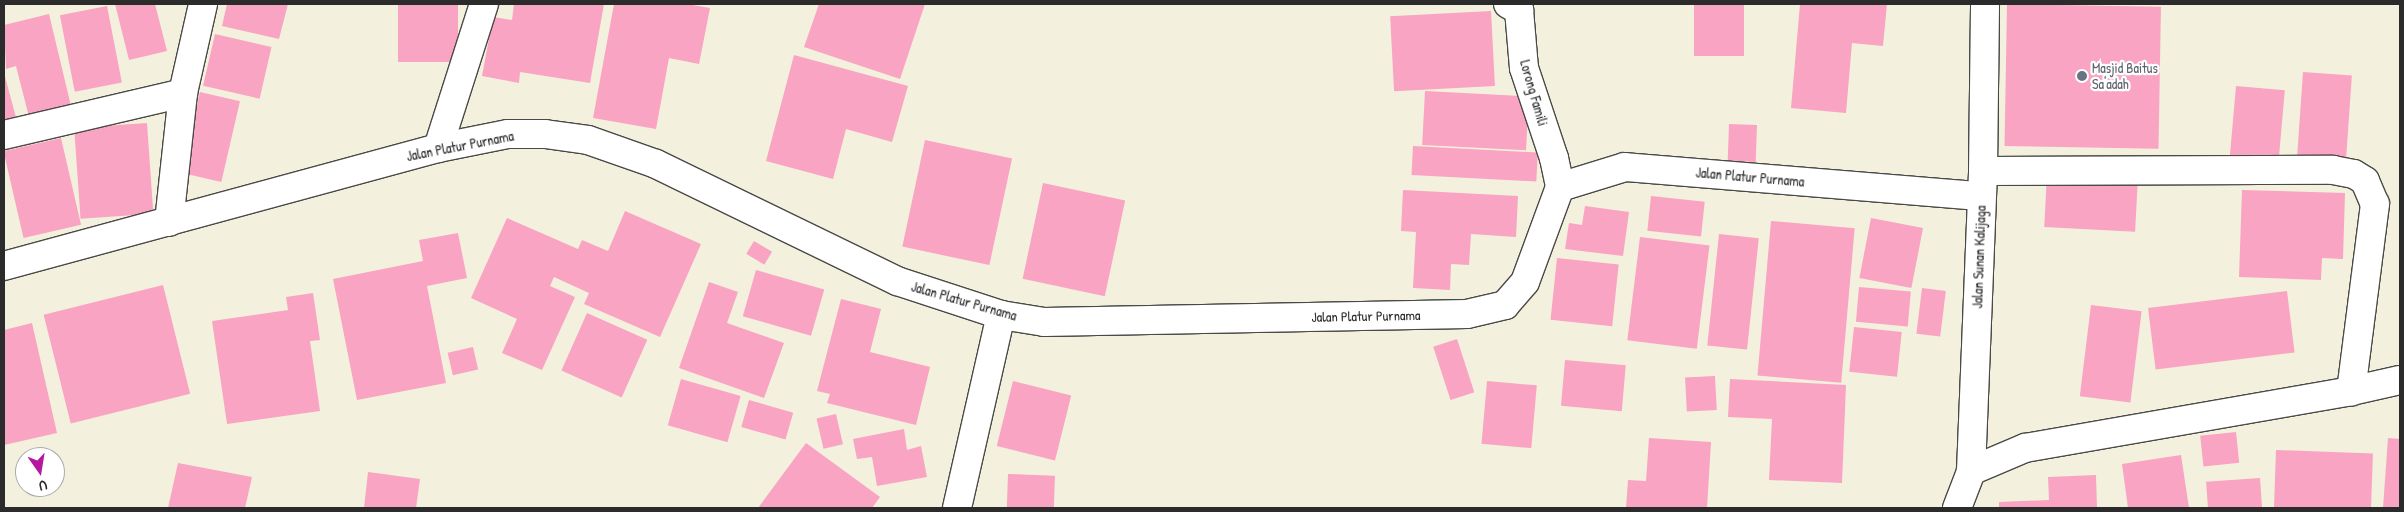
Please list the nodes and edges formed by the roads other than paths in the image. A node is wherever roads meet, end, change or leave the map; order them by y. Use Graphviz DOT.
graph roads {
  1 [pos="203,4"];
  2 [pos="484,4"];
  3 [pos="1508,4"];
  4 [pos="1985,4"];
  5 [pos="183,93"];
  6 [pos="4,135"];
  7 [pos="438,148"];
  8 [pos="1982,184"];
  9 [pos="1560,187"];
  10 [pos="169,222"];
  11 [pos="4,266"];
  12 [pos="1001,315"];
  13 [pos="2400,380"];
  14 [pos="2351,391"];
  15 [pos="1971,472"];
  16 [pos="957,508"];
  17 [pos="1958,508"];
  1 -- 5 [label="street"];
  2 -- 7 [label="street"];
  3 -- 9 [label="street, Lorong Famili"];
  4 -- 8 [label="street, Jalan Sunan Kalijaga"];
  5 -- 6 [label="street"];
  5 -- 10 [label="street"];
  7 -- 10 [label="street, Jalan Platur Purnama"];
  7 -- 12 [label="street, Jalan Platur Purnama"];
  8 -- 9 [label="street, Jalan Platur Purnama"];
  8 -- 14 [label="street, Jalan Platur Purnama"];
  8 -- 15 [label="street, Jalan Sunan Kalijaga"];
  9 -- 12 [label="street, Jalan Platur Purnama"];
  10 -- 11 [label="street, Jalan Platur Purnama"];
  12 -- 16 [label="street"];
  13 -- 14 [label="street"];
  14 -- 15 [label="street"];
  15 -- 17 [label="street, Jalan Sunan Kalijaga"];
}
